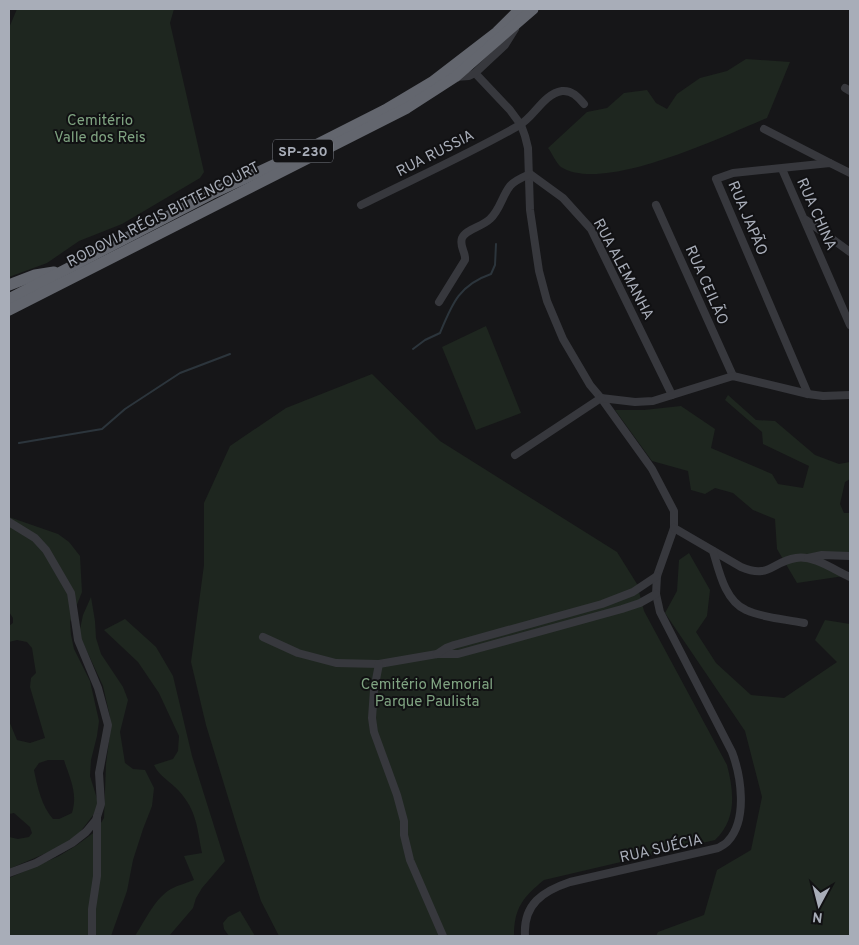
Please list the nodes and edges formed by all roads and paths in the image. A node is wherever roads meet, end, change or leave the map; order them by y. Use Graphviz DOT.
graph roads {
  1 [pos="520,9"];
  2 [pos="534,9"];
  3 [pos="518,23"];
  4 [pos="475,73"];
  5 [pos="455,77"];
  6 [pos="584,104"];
  7 [pos="520,125"];
  8 [pos="764,129"];
  9 [pos="830,163"];
  10 [pos="782,169"];
  11 [pos="850,173"];
  12 [pos="530,174"];
  13 [pos="361,205"];
  14 [pos="656,205"];
  15 [pos="804,218"];
  16 [pos="850,252"];
  17 [pos="66,269"];
  18 [pos="9,285"];
  19 [pos="9,300"];
  20 [pos="439,302"];
  21 [pos="9,310"];
  22 [pos="850,325"];
  23 [pos="733,376"];
  24 [pos="808,394"];
  25 [pos="672,395"];
  26 [pos="850,395"];
  27 [pos="601,398"];
  28 [pos="515,455"];
  29 [pos="9,522"];
  30 [pos="674,528"];
  31 [pos="714,551"];
  32 [pos="850,556"];
  33 [pos="805,558"];
  34 [pos="657,576"];
  35 [pos="850,577"];
  36 [pos="656,594"];
  37 [pos="804,623"];
  38 [pos="263,637"];
  39 [pos="437,654"];
  40 [pos="379,664"];
  41 [pos="97,817"];
  42 [pos="9,873"];
  43 [pos="92,936"];
  44 [pos="443,936"];
  45 [pos="525,936"];
  1 -- 17 [label="highway, RODOVIA RÉGIS BITTENCOURT / SP-230"];
  2 -- 3 [label="highway, RODOVIA RÉGIS BITTENCOURT / SP-230"];
  3 -- 4 [label="street"];
  3 -- 5 [label="highway, RODOVIA RÉGIS BITTENCOURT / SP-230"];
  4 -- 5 [label="street"];
  4 -- 7 [label="street"];
  5 -- 21 [label="highway, RODOVIA RÉGIS BITTENCOURT / SP-230"];
  6 -- 7 [label="street, RUA RUSSIA"];
  7 -- 12 [label="street"];
  7 -- 13 [label="street, RUA RUSSIA"];
  8 -- 9 [label="street"];
  9 -- 10 [label="street, RUA JAPÃO"];
  9 -- 11 [label="street"];
  10 -- 15 [label="street, RUA CHINA"];
  10 -- 24 [label="street, RUA JAPÃO"];
  12 -- 20 [label="street"];
  12 -- 25 [label="street, RUA ALEMANHA"];
  12 -- 27 [label="street"];
  14 -- 23 [label="street, RUA CEILÃO"];
  15 -- 16 [label="street"];
  15 -- 22 [label="street, RUA CHINA"];
  17 -- 18 [label="highway"];
  17 -- 19 [label="highway, SP-230"];
  23 -- 24 [label="street"];
  23 -- 25 [label="street"];
  24 -- 26 [label="street"];
  25 -- 27 [label="street"];
  27 -- 28 [label="street"];
  27 -- 30 [label="street"];
  29 -- 41 [label="street"];
  30 -- 31 [label="street"];
  30 -- 34 [label="street, RUA SUÉCIA"];
  31 -- 33 [label="street"];
  31 -- 37 [label="street"];
  32 -- 33 [label="street"];
  33 -- 35 [label="street"];
  34 -- 36 [label="street, RUA SUÉCIA"];
  34 -- 39 [label="street"];
  36 -- 39 [label="street"];
  36 -- 45 [label="street, RUA SUÉCIA"];
  38 -- 40 [label="street"];
  39 -- 40 [label="street"];
  40 -- 44 [label="street"];
  41 -- 42 [label="street"];
  41 -- 43 [label="street"];
}
